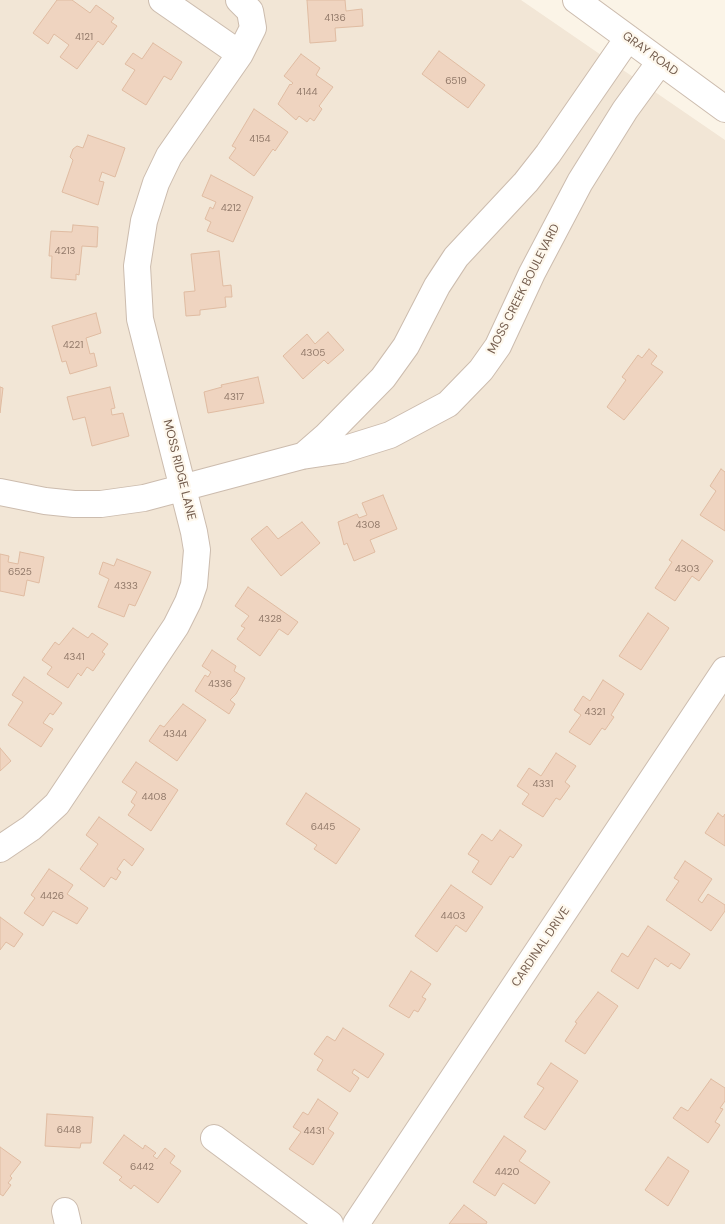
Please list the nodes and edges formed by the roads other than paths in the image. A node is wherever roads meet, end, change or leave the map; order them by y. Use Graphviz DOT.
graph roads {
  1 [pos="162,0"];
  2 [pos="239,0"];
  3 [pos="576,0"];
  4 [pos="628,38"];
  5 [pos="240,54"];
  6 [pos="660,62"];
  7 [pos="725,109"];
  8 [pos="302,456"];
  9 [pos="184,488"];
  10 [pos="0,492"];
  11 [pos="725,670"];
  12 [pos="0,850"];
  13 [pos="214,1138"];
  14 [pos="330,1224"];
  15 [pos="356,1224"];
  1 -- 5 [label="street"];
  2 -- 5 [label="street, MOSS RIDGE LANE"];
  3 -- 4 [label="street, GRAY ROAD"];
  4 -- 6 [label="street, GRAY ROAD"];
  4 -- 8 [label="street, MOSS CREEK BOULEVARD"];
  5 -- 9 [label="street, MOSS RIDGE LANE"];
  6 -- 7 [label="street, GRAY ROAD"];
  6 -- 8 [label="street, MOSS CREEK BOULEVARD"];
  8 -- 9 [label="street, MOSS CREEK BOULEVARD"];
  9 -- 10 [label="street, MOSS CREEK BOULEVARD"];
  9 -- 12 [label="street, MOSS RIDGE LANE"];
  11 -- 15 [label="street, CARDINAL DRIVE"];
  13 -- 14 [label="street"];
}
